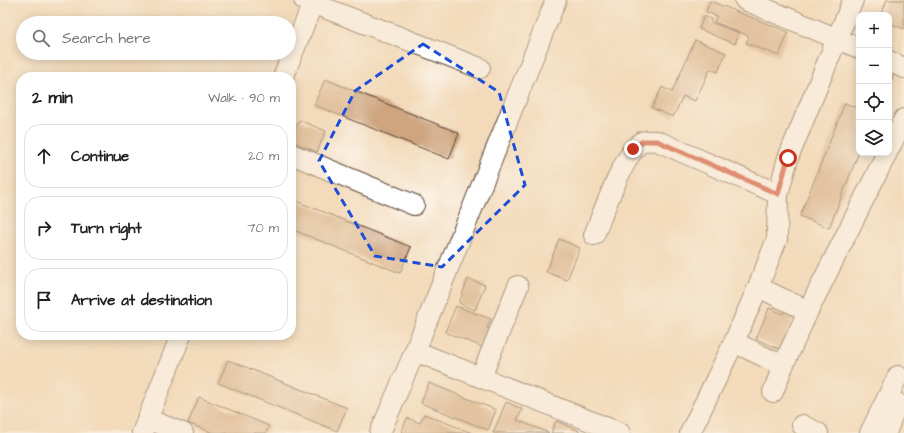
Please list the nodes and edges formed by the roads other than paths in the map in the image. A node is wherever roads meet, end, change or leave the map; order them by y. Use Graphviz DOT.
graph roads {
  1 [pos="556,0"];
  2 [pos="745,0"];
  3 [pos="853,0"];
  4 [pos="310,1"];
  5 [pos="837,38"];
  6 [pos="296,40"];
  7 [pos="856,47"];
  8 [pos="289,60"];
  9 [pos="892,62"];
  10 [pos="480,68"];
  11 [pos="904,68"];
  12 [pos="285,72"];
  13 [pos="904,119"];
  14 [pos="892,143"];
  15 [pos="296,156"];
  16 [pos="886,156"];
  17 [pos="778,194"];
  18 [pos="414,205"];
  19 [pos="594,235"];
  20 [pos="518,286"];
  21 [pos="758,287"];
  22 [pos="808,312"];
  23 [pos="179,340"];
  24 [pos="734,342"];
  25 [pos="415,351"];
  26 [pos="783,366"];
  27 [pos="902,375"];
  28 [pos="481,377"];
  29 [pos="773,392"];
  30 [pos="144,426"];
  31 [pos="184,433"];
  32 [pos="380,433"];
  33 [pos="620,433"];
  34 [pos="690,433"];
  35 [pos="870,433"];
  36 [pos="886,433"];
  1 -- 25 [label="lane"];
  2 -- 5 [label="lane"];
  3 -- 5 [label="lane"];
  4 -- 6 [label="lane"];
  4 -- 10 [label="lane"];
  5 -- 7 [label="lane"];
  5 -- 17 [label="lane"];
  8 -- 12 [label="lane"];
  9 -- 11 [label="lane"];
  13 -- 14 [label="lane"];
  15 -- 18 [label="lane"];
  16 -- 22 [label="lane"];
  17 -- 19 [label="lane"];
  17 -- 21 [label="lane"];
  20 -- 28 [label="lane"];
  21 -- 22 [label="lane"];
  21 -- 24 [label="lane"];
  22 -- 26 [label="lane"];
  23 -- 30 [label="lane"];
  24 -- 26 [label="lane"];
  24 -- 34 [label="lane"];
  25 -- 28 [label="lane"];
  25 -- 32 [label="lane"];
  26 -- 29 [label="lane"];
  27 -- 35 [label="lane"];
  27 -- 36 [label="lane"];
  28 -- 33 [label="lane"];
  30 -- 31 [label="lane"];
}
